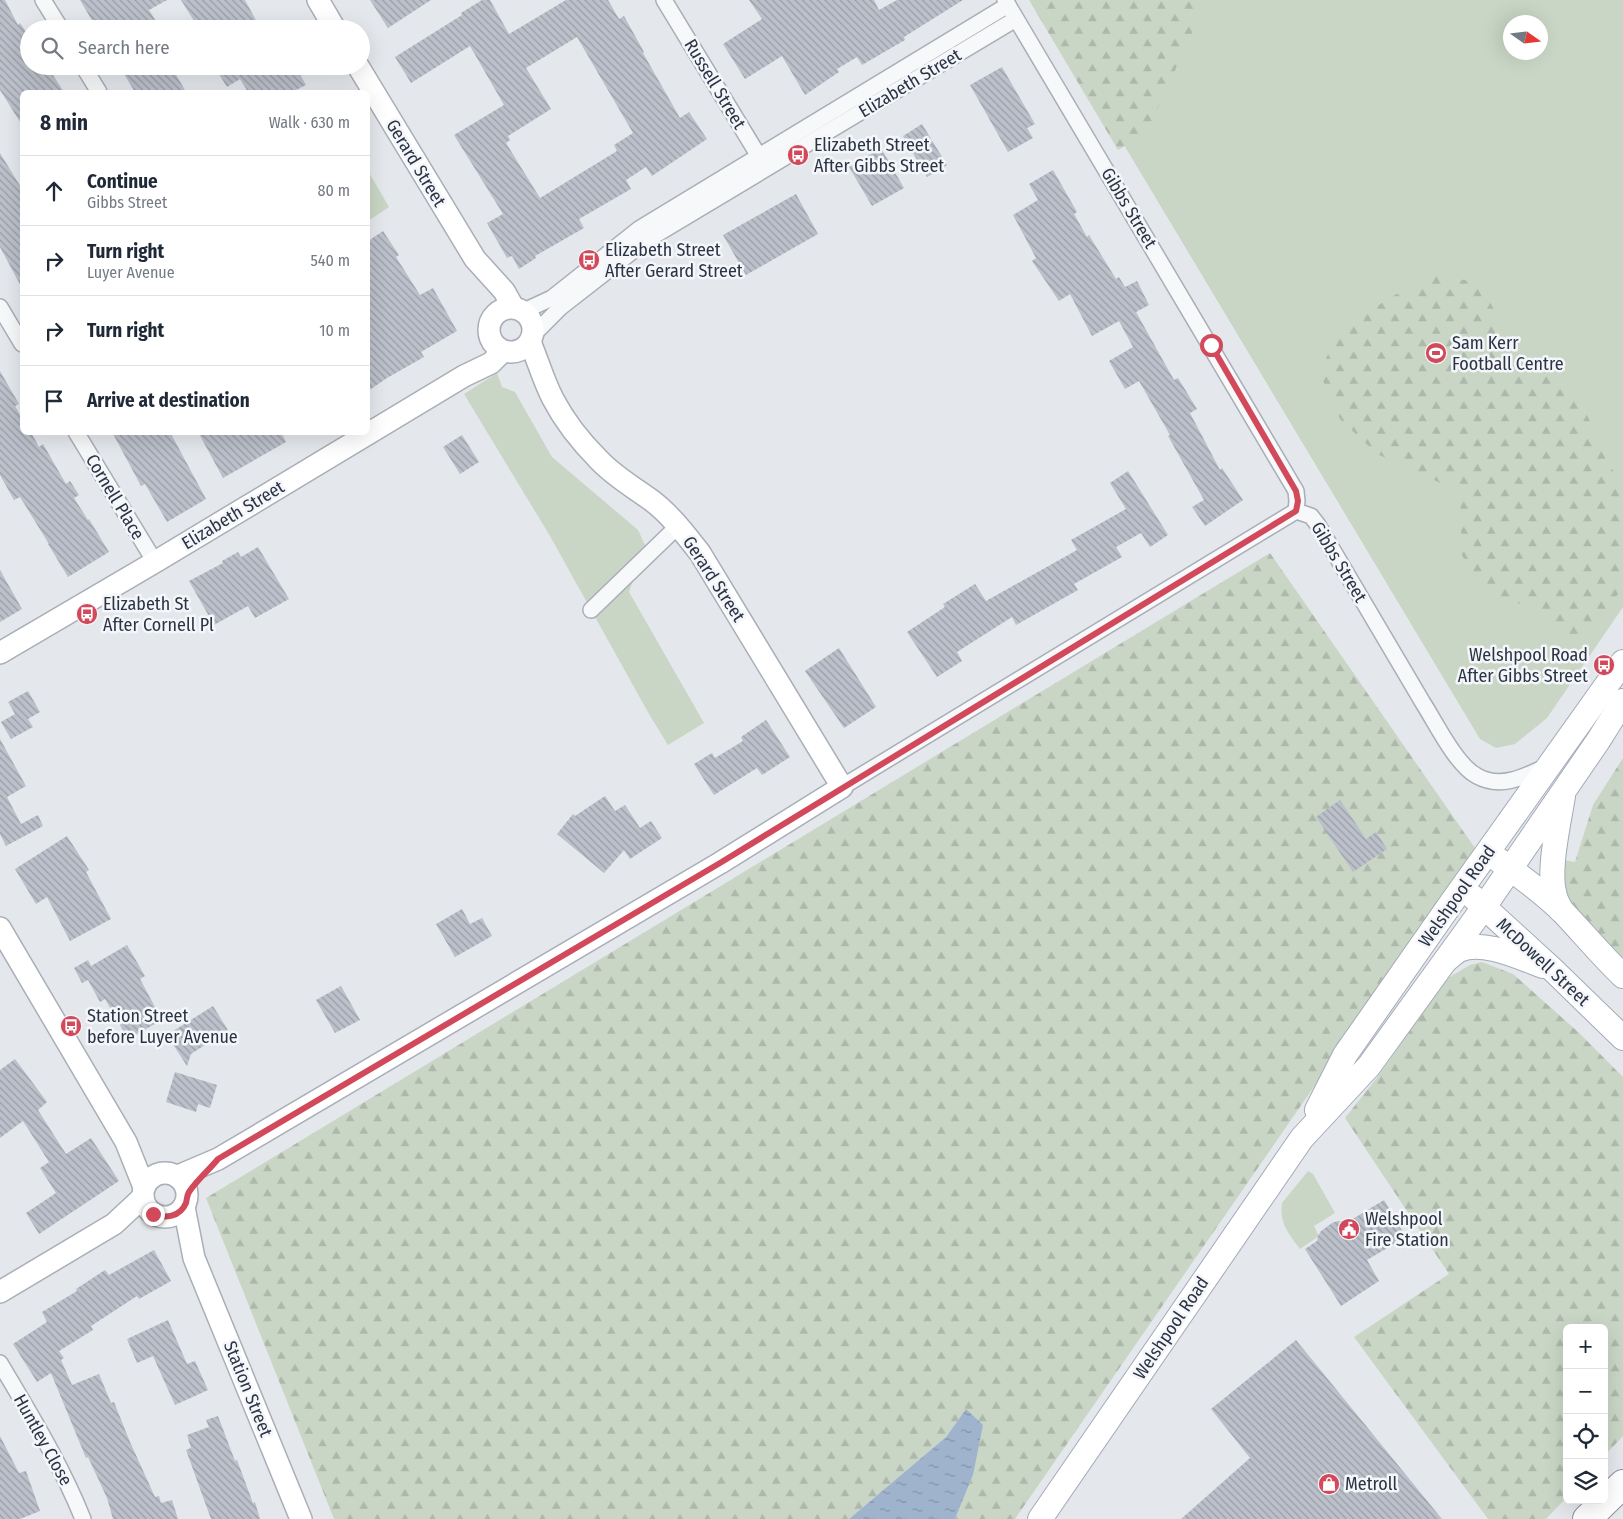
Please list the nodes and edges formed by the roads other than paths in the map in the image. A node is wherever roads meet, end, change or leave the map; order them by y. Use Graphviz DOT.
graph roads {
  1 [pos="43,0"];
  2 [pos="318,0"];
  3 [pos="664,0"];
  4 [pos="1006,3"];
  5 [pos="1016,19"];
  6 [pos="55,20"];
  7 [pos="330,20"];
  8 [pos="89,75"];
  9 [pos="363,75"];
  10 [pos="98,90"];
  11 [pos="762,162"];
  12 [pos="475,260"];
  13 [pos="0,306"];
  14 [pos="519,309"];
  15 [pos="492,318"];
  16 [pos="532,338"];
  17 [pos="20,341"];
  18 [pos="501,348"];
  19 [pos="552,398"];
  20 [pos="370,433"];
  21 [pos="78,435"];
  22 [pos="366,435"];
  23 [pos="1296,511"];
  24 [pos="679,525"];
  25 [pos="155,562"];
  26 [pos="591,610"];
  27 [pos="0,653"];
  28 [pos="1623,662"];
  29 [pos="1623,701"];
  30 [pos="1549,765"];
  31 [pos="842,787"];
  32 [pos="1564,791"];
  33 [pos="1488,852"];
  34 [pos="1510,868"];
  35 [pos="1462,888"];
  36 [pos="1484,907"];
  37 [pos="1562,912"];
  38 [pos="0,928"];
  39 [pos="1446,960"];
  40 [pos="1552,969"];
  41 [pos="1623,976"];
  42 [pos="1623,1038"];
  43 [pos="1302,1138"];
  44 [pos="126,1142"];
  45 [pos="178,1187"];
  46 [pos="151,1204"];
  47 [pos="194,1258"];
  48 [pos="0,1292"];
  49 [pos="0,1363"];
  50 [pos="1623,1484"];
  51 [pos="83,1519"];
  52 [pos="301,1519"];
  53 [pos="1040,1519"];
  54 [pos="1587,1519"];
  1 -- 6 [label="street"];
  2 -- 7 [label="street"];
  3 -- 11 [label="street, Russell Street"];
  4 -- 5 [label="street, Gibbs Street"];
  4 -- 11 [label="street, Elizabeth Street"];
  5 -- 11 [label="street, Elizabeth Street"];
  5 -- 23 [label="street, Gibbs Street"];
  8 -- 10 [label="street"];
  9 -- 12 [label="street, Gerard Street"];
  11 -- 14 [label="street, Elizabeth Street"];
  11 -- 16 [label="street, Elizabeth Street"];
  12 -- 14 [label="street, Gerard Street"];
  12 -- 15 [label="street, Gerard Street"];
  13 -- 17 [label="street"];
  14 -- 15 [label="street"];
  14 -- 16 [label="street"];
  15 -- 18 [label="street"];
  16 -- 18 [label="street"];
  16 -- 19 [label="street, Gerard Street"];
  18 -- 19 [label="street, Gerard Street"];
  18 -- 20 [label="street, Elizabeth Street"];
  19 -- 24 [label="street, Gerard Street"];
  21 -- 25 [label="street, Cornell Place"];
  22 -- 25 [label="street, Elizabeth Street"];
  23 -- 30 [label="street, Gibbs Street"];
  23 -- 31 [label="street"];
  24 -- 26 [label="street"];
  24 -- 31 [label="street, Gerard Street"];
  25 -- 27 [label="street, Elizabeth Street"];
  28 -- 30 [label="main road, Welshpool Road"];
  29 -- 32 [label="main road, Welshpool Road"];
  30 -- 33 [label="main road, Welshpool Road"];
  31 -- 45 [label="street"];
  32 -- 34 [label="main road, Welshpool Road"];
  32 -- 37 [label="main road"];
  33 -- 34 [label="main road"];
  33 -- 35 [label="main road, Welshpool Road"];
  34 -- 36 [label="main road, Welshpool Road"];
  34 -- 37 [label="main road"];
  35 -- 36 [label="main road, McDowell Street"];
  35 -- 43 [label="main road, Welshpool Road"];
  36 -- 39 [label="main road, Welshpool Road"];
  36 -- 40 [label="main road, McDowell Street"];
  37 -- 41 [label="main road"];
  38 -- 44 [label="street, Station Street"];
  39 -- 40 [label="main road"];
  39 -- 43 [label="main road, Welshpool Road"];
  40 -- 42 [label="main road, McDowell Street"];
  43 -- 53 [label="main road, Welshpool Road"];
  44 -- 45 [label="street, Station Street"];
  44 -- 46 [label="street, Station Street"];
  45 -- 46 [label="street"];
  45 -- 46 [label="street"];
  45 -- 47 [label="street, Station Street"];
  46 -- 47 [label="street, Station Street"];
  46 -- 48 [label="street"];
  47 -- 52 [label="street, Station Street"];
  49 -- 51 [label="street, Huntley Close"];
  50 -- 54 [label="highway"];
}
